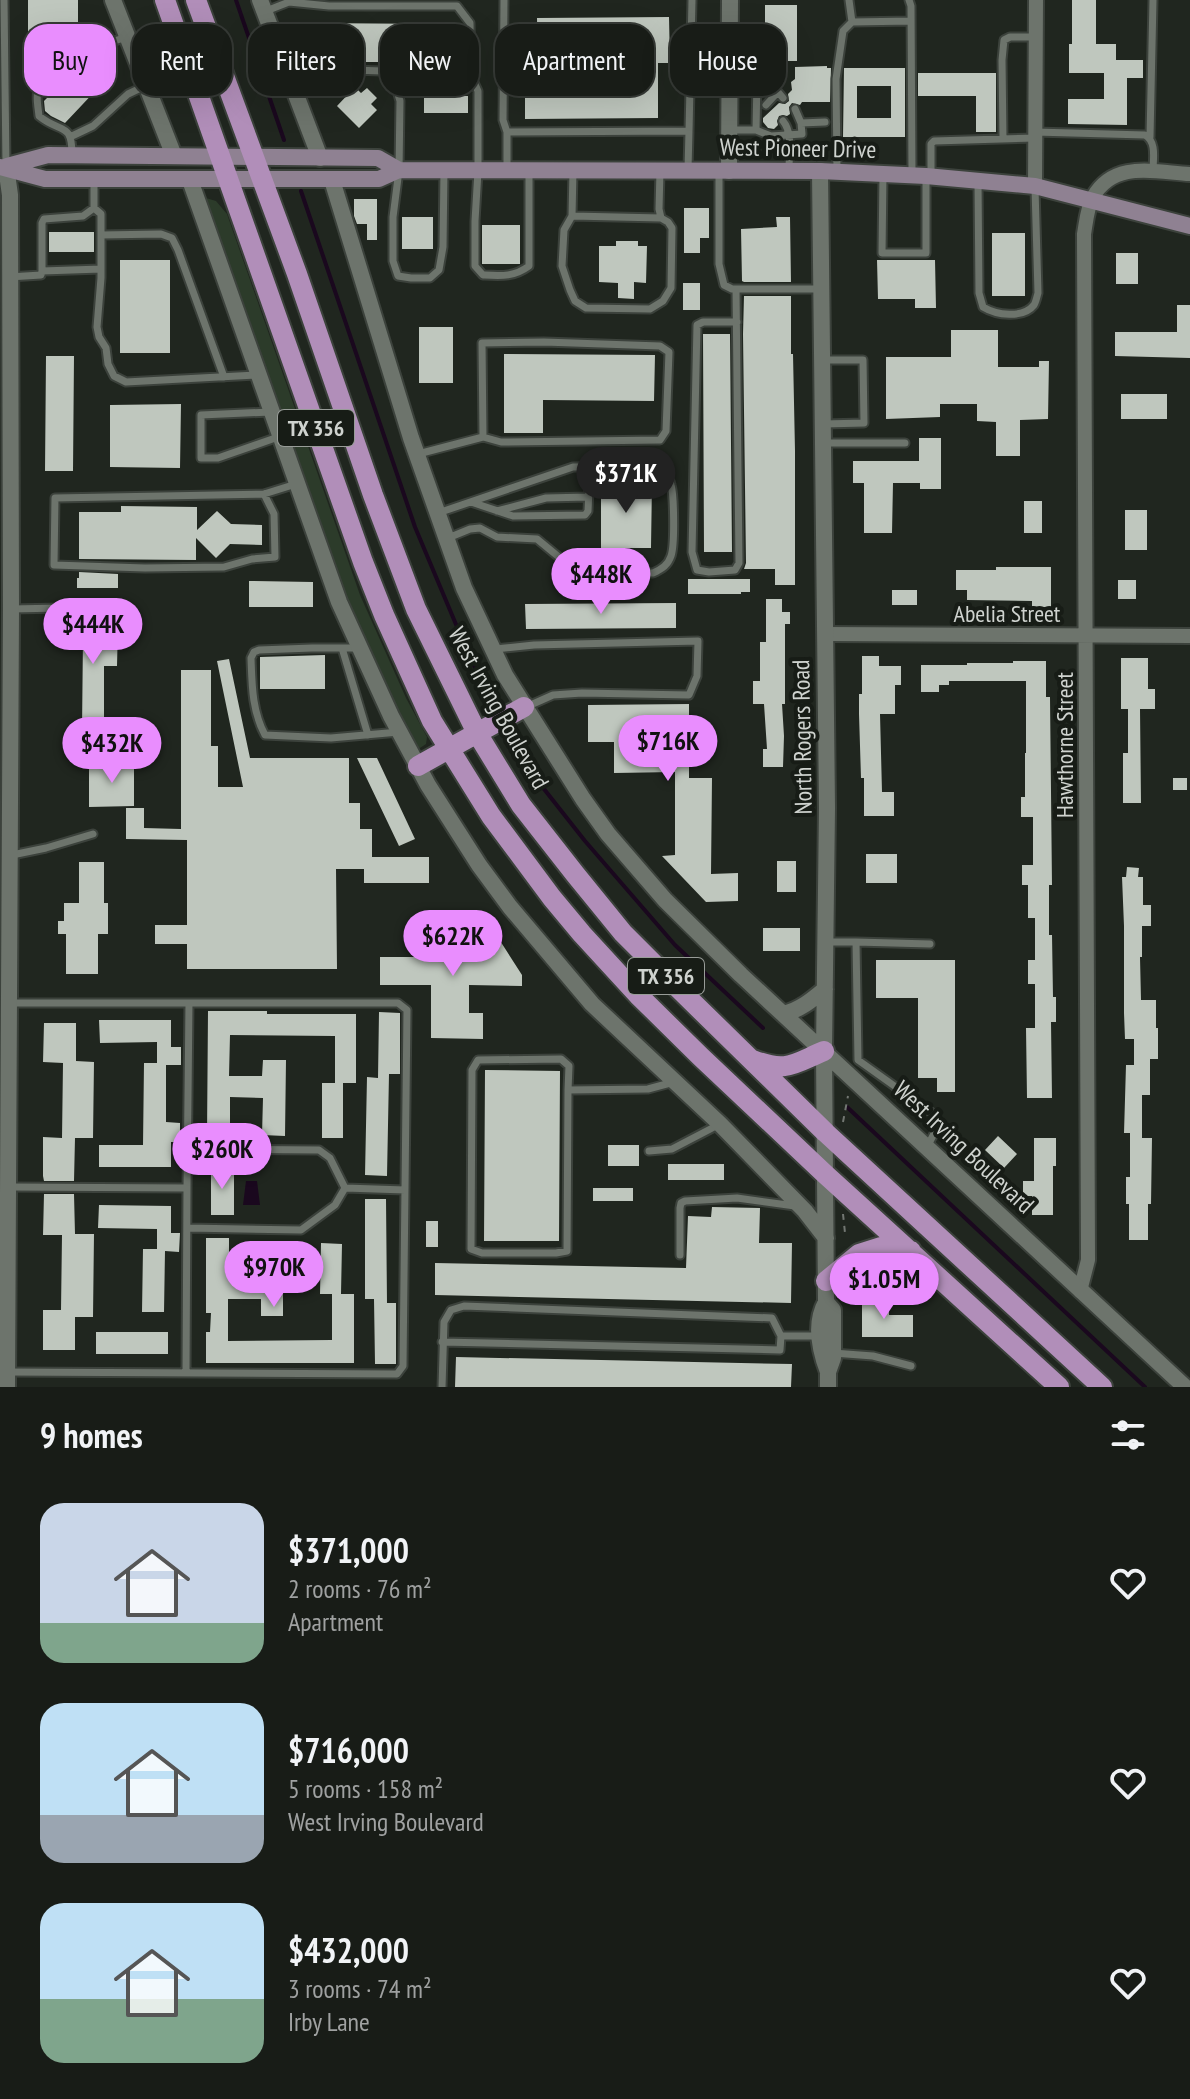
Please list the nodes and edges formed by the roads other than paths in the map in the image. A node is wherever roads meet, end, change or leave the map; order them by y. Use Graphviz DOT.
graph roads {
  1 [pos="4,0"];
  2 [pos="113,0"];
  3 [pos="165,0"];
  4 [pos="196,0"];
  5 [pos="504,0"];
  6 [pos="692,0"];
  7 [pos="730,0"];
  8 [pos="849,0"];
  9 [pos="909,0"];
  10 [pos="1036,0"];
  11 [pos="1153,0"];
  12 [pos="262,6"];
  13 [pos="911,21"];
  14 [pos="852,22"];
  15 [pos="730,24"];
  16 [pos="127,37"];
  17 [pos="1036,37"];
  18 [pos="132,50"];
  19 [pos="364,70"];
  20 [pos="132,92"];
  21 [pos="150,96"];
  22 [pos="296,96"];
  23 [pos="730,96"];
  24 [pos="783,98"];
  25 [pos="757,99"];
  26 [pos="795,109"];
  27 [pos="3,119"];
  28 [pos="783,121"];
  29 [pos="825,122"];
  30 [pos="801,123"];
  31 [pos="729,130"];
  32 [pos="756,130"];
  33 [pos="689,131"];
  34 [pos="507,132"];
  35 [pos="789,135"];
  36 [pos="1035,135"];
  37 [pos="72,136"];
  38 [pos="1150,137"];
  39 [pos="1003,139"];
  40 [pos="72,155"];
  41 [pos="174,156"];
  42 [pos="221,156"];
  43 [pos="254,157"];
  44 [pos="320,158"];
  45 [pos="3,167"];
  46 [pos="399,170"];
  47 [pos="444,170"];
  48 [pos="478,171"];
  49 [pos="507,171"];
  50 [pos="529,171"];
  51 [pos="573,171"];
  52 [pos="660,171"];
  53 [pos="688,171"];
  54 [pos="724,171"];
  55 [pos="789,171"];
  56 [pos="828,171"];
  57 [pos="1153,172"];
  58 [pos="883,174"];
  59 [pos="1190,174"];
  60 [pos="923,175"];
  61 [pos="94,179"];
  62 [pos="978,179"];
  63 [pos="190,180"];
  64 [pos="228,180"];
  65 [pos="262,180"];
  66 [pos="332,180"];
  67 [pos="1035,186"];
  68 [pos="1091,200"];
  69 [pos="94,208"];
  70 [pos="572,216"];
  71 [pos="661,218"];
  72 [pos="1190,226"];
  73 [pos="101,235"];
  74 [pos="101,269"];
  75 [pos="42,271"];
  76 [pos="9,277"];
  77 [pos="736,289"];
  78 [pos="821,289"];
  79 [pos="737,322"];
  80 [pos="822,360"];
  81 [pos="259,375"];
  82 [pos="224,377"];
  83 [pos="272,412"];
  84 [pos="822,424"];
  85 [pos="281,436"];
  86 [pos="483,437"];
  87 [pos="822,443"];
  88 [pos="905,443"];
  89 [pos="416,454"];
  90 [pos="590,467"];
  91 [pos="298,483"];
  92 [pos="264,494"];
  93 [pos="588,497"];
  94 [pos="471,502"];
  95 [pos="495,511"];
  96 [pos="436,513"];
  97 [pos="446,538"];
  98 [pos="112,607"];
  99 [pos="11,609"];
  100 [pos="825,634"];
  101 [pos="1086,635"];
  102 [pos="1190,636"];
  103 [pos="342,648"];
  104 [pos="359,648"];
  105 [pos="492,649"];
  106 [pos="524,707"];
  107 [pos="399,732"];
  108 [pos="477,733"];
  109 [pos="368,735"];
  110 [pos="449,748"];
  111 [pos="418,766"];
  112 [pos="93,834"];
  113 [pos="10,855"];
  114 [pos="5,906"];
  115 [pos="825,942"];
  116 [pos="856,942"];
  117 [pos="930,944"];
  118 [pos="825,989"];
  119 [pos="189,1003"];
  120 [pos="6,1013"];
  121 [pos="783,1014"];
  122 [pos="824,1051"];
  123 [pos="753,1060"];
  124 [pos="853,1067"];
  125 [pos="676,1082"];
  126 [pos="568,1090"];
  127 [pos="720,1124"];
  128 [pos="834,1128"];
  129 [pos="4,1129"];
  130 [pos="927,1147"];
  131 [pos="188,1149"];
  132 [pos="649,1151"];
  133 [pos="826,1175"];
  134 [pos="8,1187"];
  135 [pos="187,1188"];
  136 [pos="345,1188"];
  137 [pos="405,1190"];
  138 [pos="801,1207"];
  139 [pos="187,1228"];
  140 [pos="833,1236"];
  141 [pos="4,1242"];
  142 [pos="911,1251"];
  143 [pos="680,1255"];
  144 [pos="826,1281"];
  145 [pos="1080,1291"];
  146 [pos="826,1302"];
  147 [pos="781,1336"];
  148 [pos="820,1336"];
  149 [pos="4,1337"];
  150 [pos="442,1342"];
  151 [pos="833,1353"];
  152 [pos="911,1366"];
  153 [pos="186,1373"];
  154 [pos="7,1379"];
  155 [pos="828,1380"];
  156 [pos="442,1387"];
  157 [pos="1059,1387"];
  158 [pos="1102,1387"];
  159 [pos="1185,1387"];
  1 -- 27 [label="lane"];
  2 -- 16 [label="street"];
  3 -- 42 [label="main road, TX 356"];
  4 -- 43 [label="main road, West Irving Boulevard / TX 356"];
  5 -- 34 [label="lane"];
  6 -- 33 [label="lane"];
  7 -- 15 [label="street"];
  8 -- 14 [label="lane"];
  9 -- 13 [label="lane"];
  10 -- 17 [label="street"];
  11 -- 38 [label="lane"];
  12 -- 48 [label="lane"];
  13 -- 14 [label="lane"];
  13 -- 60 [label="lane"];
  14 -- 56 [label="lane"];
  16 -- 18 [label="street"];
  16 -- 37 [label="lane"];
  17 -- 36 [label="street"];
  17 -- 39 [label="lane"];
  19 -- 46 [label="lane"];
  20 -- 37 [label="lane"];
  21 -- 41 [label="street"];
  22 -- 44 [label="street"];
  23 -- 31 [label="street"];
  24 -- 25 [label="lane"];
  25 -- 32 [label="lane"];
  26 -- 30 [label="lane"];
  27 -- 45 [label="lane"];
  28 -- 35 [label="lane"];
  29 -- 30 [label="lane"];
  30 -- 35 [label="lane"];
  31 -- 32 [label="lane"];
  31 -- 54 [label="street"];
  32 -- 35 [label="lane"];
  33 -- 34 [label="lane"];
  33 -- 53 [label="lane"];
  34 -- 49 [label="lane"];
  35 -- 55 [label="lane"];
  36 -- 38 [label="lane"];
  36 -- 39 [label="lane"];
  36 -- 67 [label="street"];
  37 -- 40 [label="lane"];
  38 -- 57 [label="lane"];
  39 -- 60 [label="lane"];
  40 -- 41 [label="main road"];
  40 -- 45 [label="main road"];
  41 -- 42 [label="main road, West Pioneer Drive"];
  42 -- 43 [label="main road, West Pioneer Drive"];
  42 -- 64 [label="main road, TX 356"];
  43 -- 44 [label="main road, West Pioneer Drive"];
  43 -- 65 [label="main road, West Irving Boulevard / TX 356"];
  44 -- 46 [label="main road, West Pioneer Drive"];
  45 -- 61 [label="main road"];
  45 -- 76 [label="street"];
  46 -- 47 [label="main road, West Pioneer Drive"];
  46 -- 47 [label="lane"];
  46 -- 66 [label="main road, West Pioneer Drive"];
  47 -- 48 [label="main road, West Pioneer Drive"];
  48 -- 49 [label="main road, West Pioneer Drive"];
  48 -- 50 [label="lane"];
  49 -- 50 [label="main road, West Pioneer Drive"];
  50 -- 51 [label="main road, West Pioneer Drive"];
  51 -- 52 [label="main road, West Pioneer Drive"];
  51 -- 70 [label="lane"];
  52 -- 53 [label="main road, West Pioneer Drive"];
  52 -- 71 [label="lane"];
  53 -- 54 [label="main road, West Pioneer Drive"];
  54 -- 55 [label="main road, West Pioneer Drive"];
  54 -- 77 [label="lane"];
  55 -- 56 [label="main road, West Pioneer Drive"];
  56 -- 58 [label="main road, West Pioneer Drive"];
  56 -- 78 [label="street, North Rogers Road"];
  57 -- 59 [label="street"];
  57 -- 68 [label="street"];
  58 -- 60 [label="main road, West Pioneer Drive"];
  58 -- 60 [label="lane"];
  60 -- 62 [label="main road, West Pioneer Drive"];
  61 -- 63 [label="main road"];
  61 -- 69 [label="lane"];
  62 -- 67 [label="main road, West Pioneer Drive"];
  62 -- 67 [label="lane"];
  63 -- 64 [label="main road, West Pioneer Drive"];
  63 -- 81 [label="street"];
  64 -- 65 [label="main road, West Pioneer Drive"];
  64 -- 110 [label="main road, TX 356"];
  65 -- 66 [label="main road, West Pioneer Drive"];
  65 -- 108 [label="main road, West Irving Boulevard / TX 356"];
  66 -- 89 [label="street, West Irving Boulevard"];
  67 -- 68 [label="main road, West Pioneer Drive"];
  68 -- 72 [label="main road, West Pioneer Drive"];
  68 -- 101 [label="street, Hawthorne Street"];
  69 -- 73 [label="lane"];
  69 -- 75 [label="lane"];
  70 -- 71 [label="lane"];
  70 -- 71 [label="lane"];
  73 -- 74 [label="lane"];
  73 -- 82 [label="lane"];
  74 -- 75 [label="lane"];
  74 -- 82 [label="lane"];
  75 -- 76 [label="lane"];
  76 -- 99 [label="street"];
  77 -- 78 [label="lane"];
  77 -- 79 [label="lane"];
  78 -- 80 [label="street, North Rogers Road"];
  79 -- 79 [label="lane"];
  80 -- 84 [label="street, North Rogers Road"];
  80 -- 84 [label="lane"];
  81 -- 82 [label="lane"];
  81 -- 83 [label="street"];
  83 -- 85 [label="street"];
  83 -- 85 [label="lane"];
  84 -- 87 [label="street, North Rogers Road"];
  85 -- 91 [label="street"];
  86 -- 86 [label="lane"];
  86 -- 89 [label="lane"];
  87 -- 88 [label="lane"];
  87 -- 100 [label="street, North Rogers Road"];
  89 -- 96 [label="street, West Irving Boulevard"];
  90 -- 93 [label="lane"];
  90 -- 94 [label="lane"];
  90 -- 97 [label="lane"];
  91 -- 92 [label="lane"];
  91 -- 104 [label="street"];
  92 -- 92 [label="lane"];
  93 -- 95 [label="lane"];
  93 -- 95 [label="lane"];
  94 -- 95 [label="lane"];
  94 -- 96 [label="lane"];
  96 -- 97 [label="street, West Irving Boulevard"];
  97 -- 105 [label="street, West Irving Boulevard"];
  98 -- 99 [label="lane"];
  99 -- 113 [label="street"];
  100 -- 101 [label="street, Abelia Street"];
  100 -- 115 [label="street, North Rogers Road"];
  101 -- 102 [label="street, Abelia Street"];
  101 -- 145 [label="street, Hawthorne Street"];
  103 -- 104 [label="lane"];
  103 -- 109 [label="lane"];
  103 -- 109 [label="lane"];
  104 -- 107 [label="street"];
  105 -- 106 [label="street, West Irving Boulevard"];
  105 -- 106 [label="lane"];
  106 -- 108 [label="main road"];
  106 -- 121 [label="street, West Irving Boulevard"];
  107 -- 109 [label="lane"];
  107 -- 111 [label="street"];
  108 -- 110 [label="main road"];
  108 -- 123 [label="main road, West Irving Boulevard / TX 356"];
  110 -- 111 [label="main road"];
  110 -- 133 [label="main road, TX 356"];
  111 -- 125 [label="street"];
  112 -- 113 [label="lane"];
  113 -- 114 [label="street"];
  114 -- 120 [label="street"];
  115 -- 116 [label="lane"];
  115 -- 118 [label="street, North Rogers Road"];
  116 -- 117 [label="lane"];
  116 -- 124 [label="lane"];
  118 -- 121 [label="street"];
  118 -- 122 [label="street, North Rogers Road"];
  119 -- 120 [label="lane"];
  119 -- 131 [label="lane"];
  119 -- 137 [label="lane"];
  120 -- 129 [label="street"];
  121 -- 122 [label="street, West Irving Boulevard"];
  122 -- 123 [label="main road"];
  122 -- 124 [label="street, West Irving Boulevard"];
  122 -- 128 [label="street, North Rogers Road"];
  123 -- 128 [label="main road, West Irving Boulevard / TX 356"];
  124 -- 130 [label="street, West Irving Boulevard"];
  124 -- 130 [label="lane"];
  125 -- 126 [label="lane"];
  125 -- 127 [label="street"];
  126 -- 126 [label="lane"];
  127 -- 132 [label="lane"];
  127 -- 138 [label="street"];
  128 -- 133 [label="street, North Rogers Road"];
  128 -- 158 [label="main road, West Irving Boulevard / TX 356"];
  129 -- 134 [label="street"];
  130 -- 145 [label="street, West Irving Boulevard"];
  131 -- 135 [label="lane"];
  131 -- 136 [label="lane"];
  133 -- 140 [label="street, North Rogers Road"];
  133 -- 142 [label="main road, TX 356"];
  134 -- 135 [label="lane"];
  134 -- 141 [label="street"];
  135 -- 139 [label="lane"];
  136 -- 137 [label="lane"];
  136 -- 139 [label="lane"];
  137 -- 153 [label="lane"];
  138 -- 140 [label="street"];
  138 -- 143 [label="lane"];
  139 -- 153 [label="lane"];
  140 -- 144 [label="street, North Rogers Road"];
  141 -- 149 [label="street"];
  142 -- 144 [label="main road"];
  142 -- 157 [label="main road, TX 356"];
  144 -- 146 [label="street, North Rogers Road"];
  145 -- 159 [label="street, West Irving Boulevard"];
  146 -- 148 [label="street, North Rogers Road"];
  146 -- 151 [label="street, North Rogers Road"];
  147 -- 148 [label="lane"];
  147 -- 150 [label="lane"];
  147 -- 150 [label="lane"];
  148 -- 155 [label="street, North Rogers Road"];
  149 -- 154 [label="street"];
  150 -- 156 [label="lane"];
  151 -- 152 [label="lane"];
  151 -- 155 [label="street, North Rogers Road"];
  153 -- 154 [label="lane"];
}
